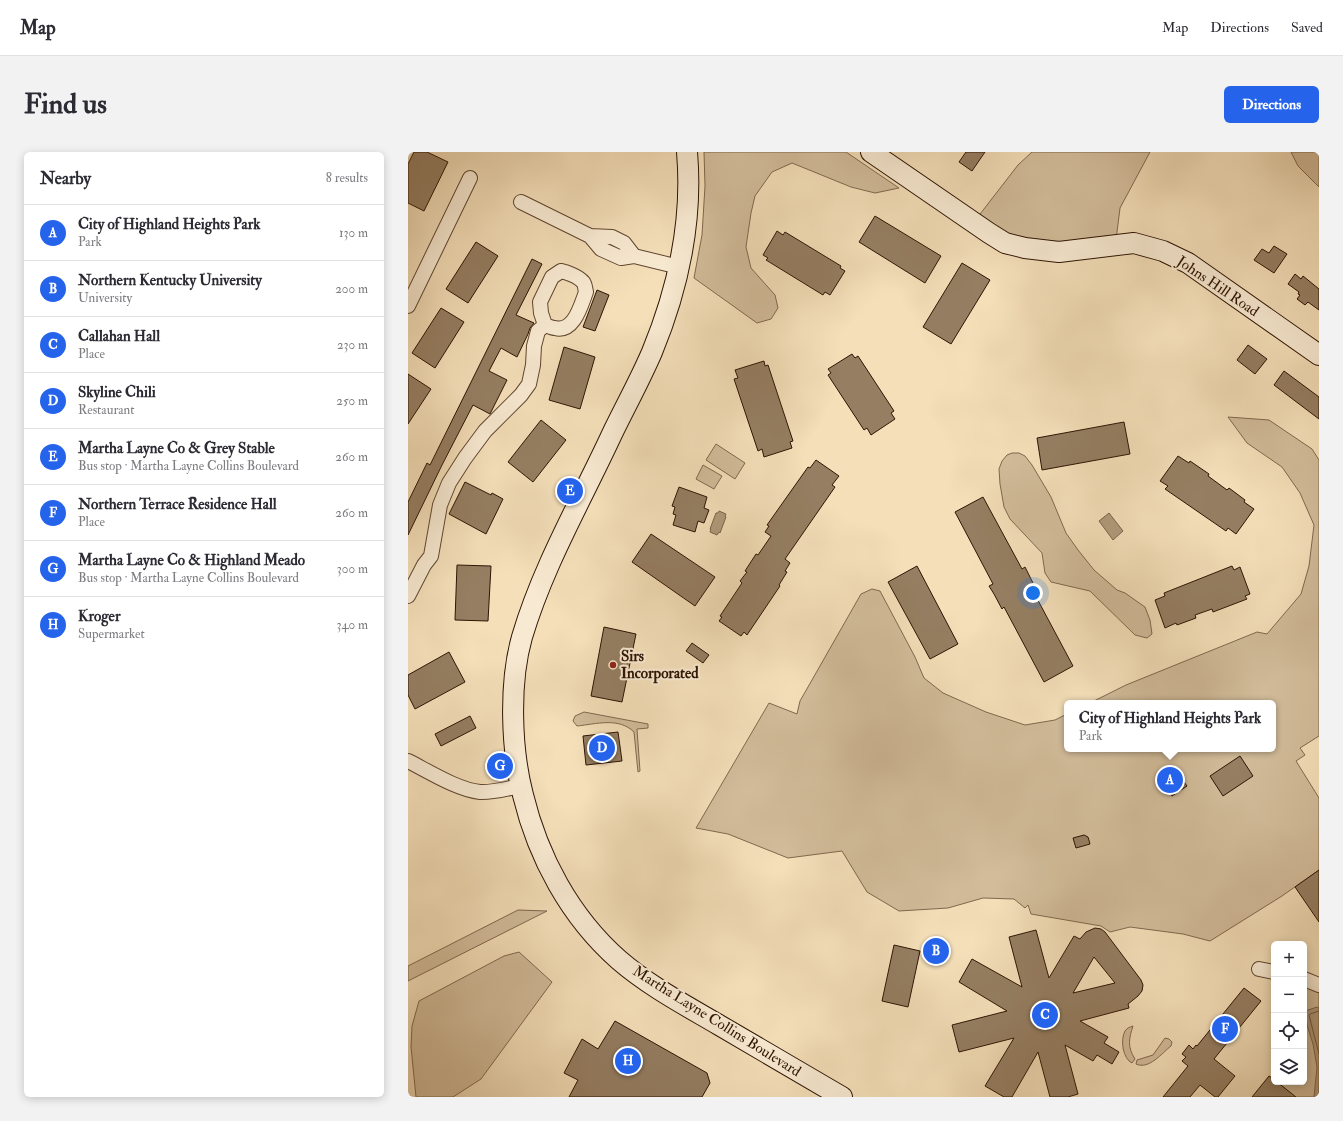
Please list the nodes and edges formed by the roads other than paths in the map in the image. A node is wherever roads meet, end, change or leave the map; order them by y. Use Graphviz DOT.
graph roads {
  1 [pos="688,152"];
  2 [pos="871,152"];
  3 [pos="470,178"];
  4 [pos="521,202"];
  5 [pos="678,268"];
  6 [pos="408,306"];
  7 [pos="545,325"];
  8 [pos="1319,356"];
  9 [pos="408,596"];
  10 [pos="408,761"];
  11 [pos="521,786"];
  12 [pos="1259,969"];
  13 [pos="1271,971"];
  14 [pos="1307,980"];
  15 [pos="1319,985"];
  16 [pos="842,1097"];
  1 -- 5 [label="main road, Martha Layne Collins Boulevard"];
  2 -- 8 [label="main road, Johns Hill Road"];
  3 -- 6 [label="street"];
  4 -- 5 [label="street"];
  5 -- 11 [label="main road, Martha Layne Collins Boulevard"];
  7 -- 9 [label="street"];
  10 -- 11 [label="street"];
  11 -- 16 [label="main road, Martha Layne Collins Boulevard"];
  12 -- 13 [label="street"];
  14 -- 15 [label="street"];
}
